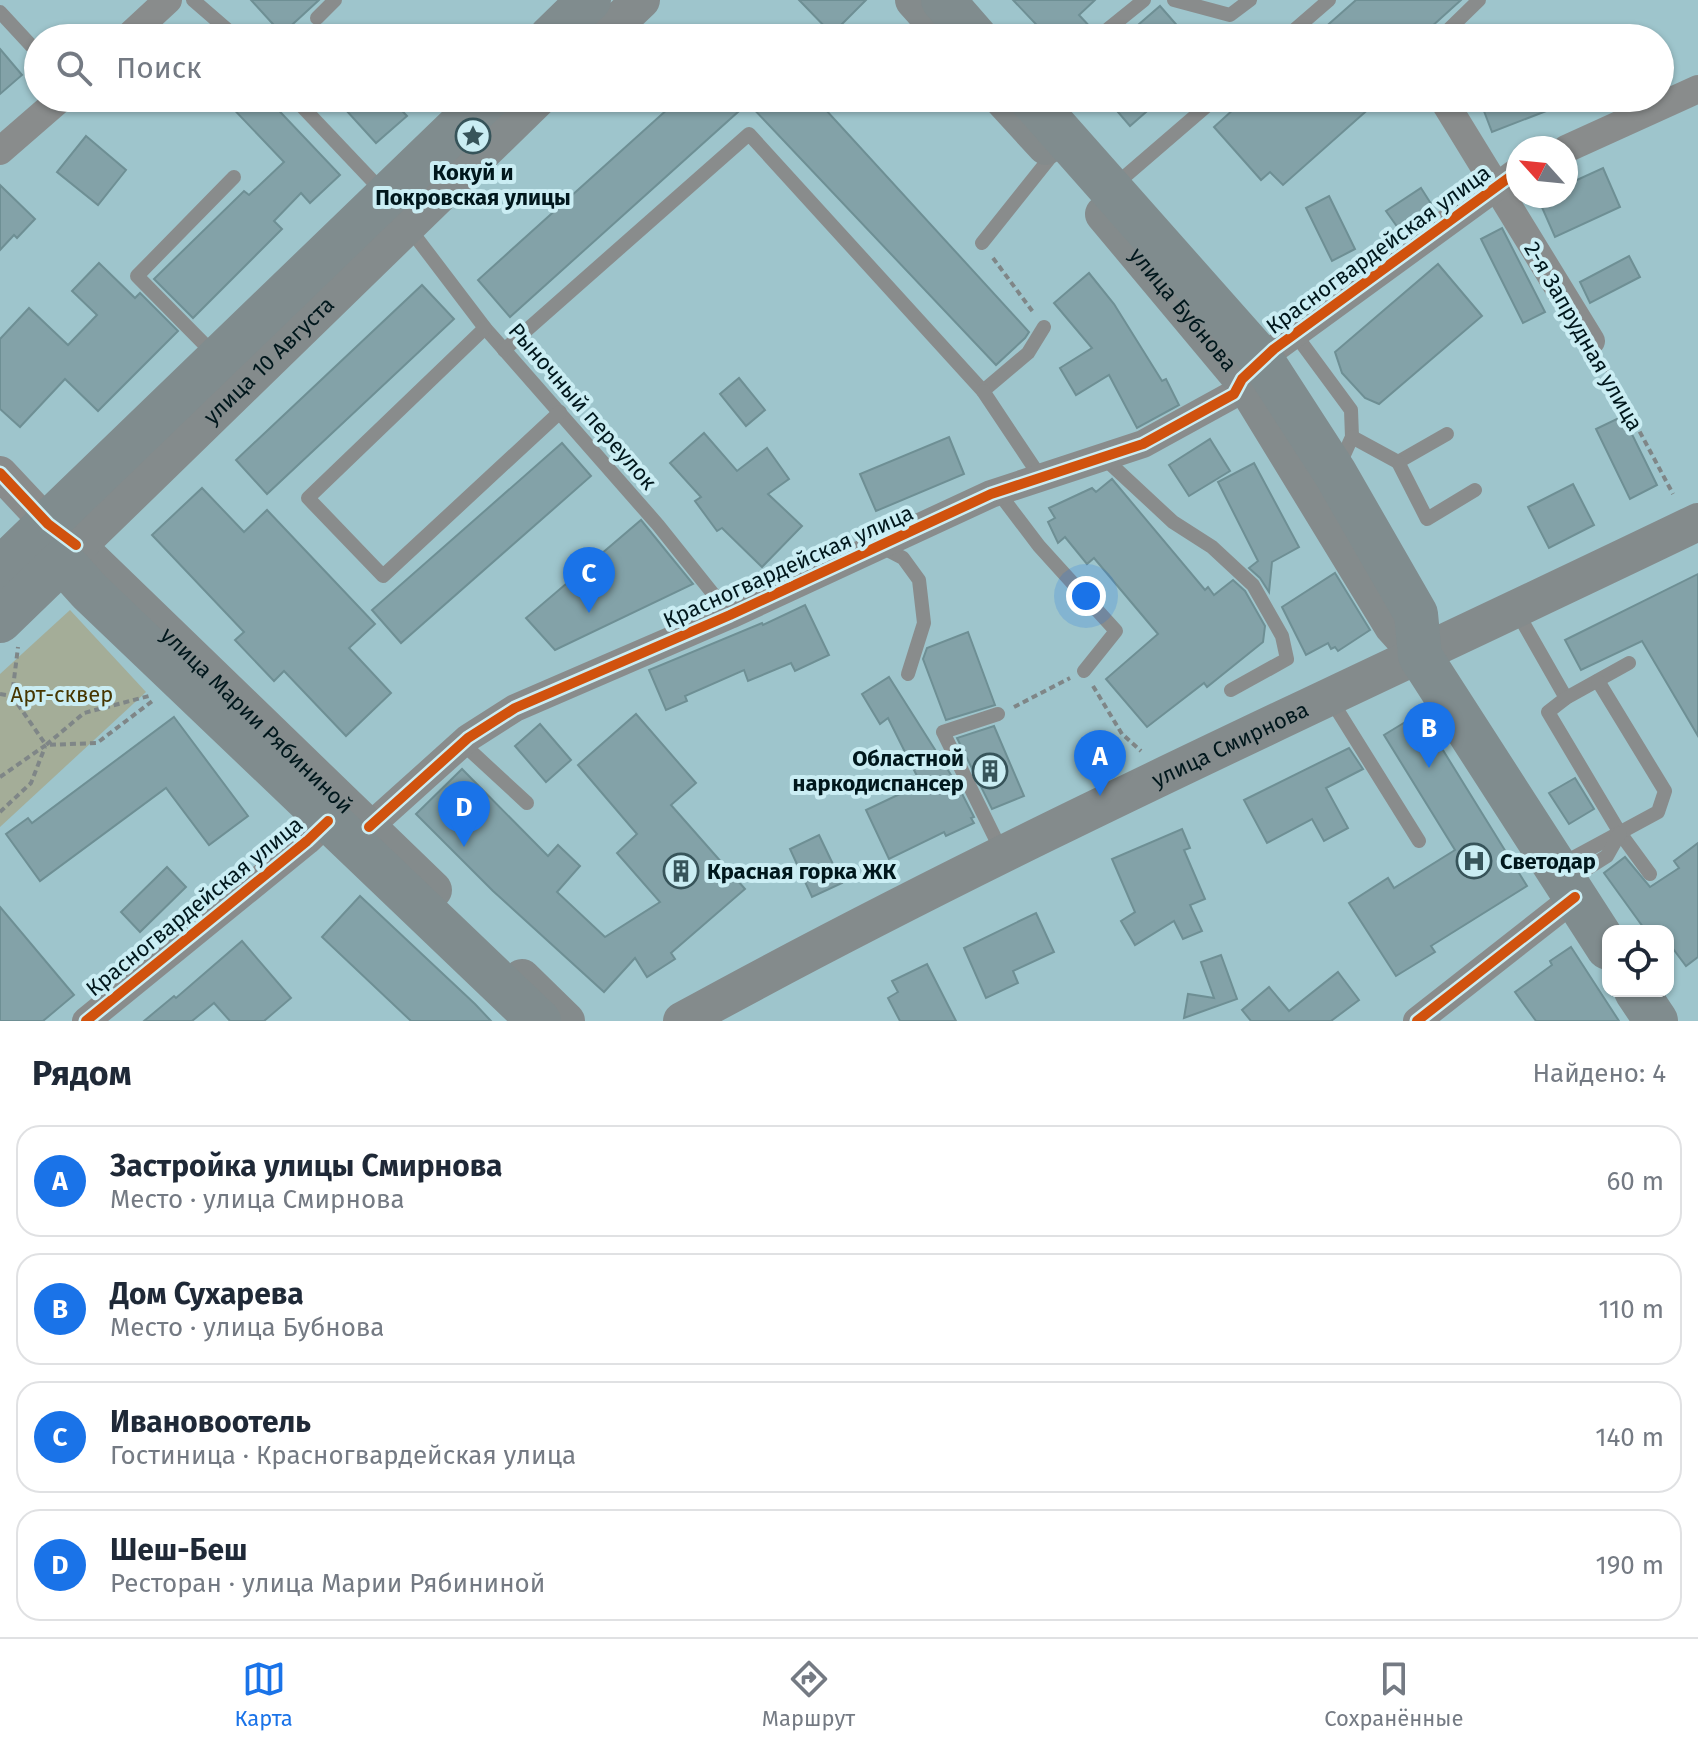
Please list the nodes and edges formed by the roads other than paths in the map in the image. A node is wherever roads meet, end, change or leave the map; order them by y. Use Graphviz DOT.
graph roads {
  1 [pos="168,0"];
  2 [pos="193,0"];
  3 [pos="335,0"];
  4 [pos="589,0"];
  5 [pos="641,0"];
  6 [pos="914,0"];
  7 [pos="943,0"];
  8 [pos="1144,0"];
  9 [pos="1174,0"];
  10 [pos="1250,0"];
  11 [pos="1329,0"];
  12 [pos="1479,0"];
  13 [pos="0,12"];
  14 [pos="317,18"];
  15 [pos="142,24"];
  16 [pos="221,24"];
  17 [pos="564,24"];
  18 [pos="616,24"];
  19 [pos="935,24"];
  20 [pos="964,24"];
  21 [pos="1114,24"];
  22 [pos="1301,24"];
  23 [pos="1454,24"];
  24 [pos="24,38"];
  25 [pos="1698,89"];
  26 [pos="1674,100"];
  27 [pos="45,112"];
  28 [pos="307,112"];
  29 [pos="477,112"];
  30 [pos="520,112"];
  31 [pos="1015,112"];
  32 [pos="1043,112"];
  33 [pos="1199,112"];
  34 [pos="1453,112"];
  35 [pos="1647,112"];
  36 [pos="1578,144"];
  37 [pos="0,151"];
  38 [pos="1053,154"];
  39 [pos="234,177"];
  40 [pos="1506,178"];
  41 [pos="1506,180"];
  42 [pos="1111,187"];
  43 [pos="1522,208"];
  44 [pos="397,210"];
  45 [pos="982,243"];
  46 [pos="1044,327"];
  47 [pos="485,328"];
  48 [pos="1591,341"];
  49 [pos="504,350"];
  50 [pos="1266,358"];
  51 [pos="219,359"];
  52 [pos="983,391"];
  53 [pos="560,412"];
  54 [pos="1447,434"];
  55 [pos="1343,455"];
  56 [pos="1103,457"];
  57 [pos="1398,462"];
  58 [pos="0,473"];
  59 [pos="1041,478"];
  60 [pos="1475,490"];
  61 [pos="998,492"];
  62 [pos="1698,522"];
  63 [pos="62,544"];
  64 [pos="880,546"];
  65 [pos="0,569"];
  66 [pos="1516,610"];
  67 [pos="730,615"];
  68 [pos="10,631"];
  69 [pos="1420,656"];
  70 [pos="1629,663"];
  71 [pos="1084,671"];
  72 [pos="908,674"];
  73 [pos="1598,681"];
  74 [pos="1231,690"];
  75 [pos="1328,696"];
  76 [pos="1566,698"];
  77 [pos="998,714"];
  78 [pos="462,743"];
  79 [pos="527,803"];
  80 [pos="348,824"];
  81 [pos="1620,833"];
  82 [pos="1419,841"];
  83 [pos="1003,854"];
  84 [pos="1650,874"];
  85 [pos="1565,882"];
  86 [pos="1602,939"];
  87 [pos="1640,997"];
  88 [pos="86,1021"];
  89 [pos="539,1021"];
  90 [pos="566,1021"];
  91 [pos="682,1021"];
  92 [pos="1417,1021"];
  93 [pos="1656,1021"];
  1 -- 15 [label="street"];
  2 -- 16 [label="lane"];
  3 -- 14 [label="lane"];
  4 -- 17 [label="highway"];
  5 -- 18 [label="main road"];
  6 -- 19 [label="main road"];
  7 -- 20 [label="highway"];
  8 -- 21 [label="lane"];
  9 -- 10 [label="lane"];
  11 -- 22 [label="lane"];
  12 -- 23 [label="lane"];
  13 -- 24 [label="lane"];
  25 -- 26 [label="street"];
  27 -- 37 [label="street"];
  28 -- 44 [label="lane, Рыночный переулок"];
  29 -- 44 [label="highway, улица 10 Августа"];
  30 -- 44 [label="main road, улица 10 Августа"];
  31 -- 38 [label="main road, улица Бубнова"];
  32 -- 42 [label="highway, улица Бубнова"];
  33 -- 42 [label="lane"];
  34 -- 40 [label="street, 2-я Запрудная улица"];
  35 -- 36 [label="street"];
  38 -- 45 [label="lane"];
  38 -- 50 [label="main road, улица Бубнова"];
  39 -- 51 [label="lane"];
  41 -- 50 [label="street, Красногвардейская улица"];
  42 -- 50 [label="highway, улица Бубнова"];
  43 -- 48 [label="street, 2-я Запрудная улица"];
  44 -- 47 [label="lane, Рыночный переулок"];
  44 -- 51 [label="highway, улица 10 Августа"];
  44 -- 63 [label="main road, улица 10 Августа"];
  46 -- 52 [label="lane"];
  47 -- 49 [label="lane, Рыночный переулок"];
  47 -- 53 [label="lane"];
  49 -- 52 [label="lane"];
  49 -- 53 [label="lane, Рыночный переулок"];
  50 -- 55 [label="highway, улица Бубнова"];
  50 -- 56 [label="street, Красногвардейская улица"];
  50 -- 69 [label="main road, улица Бубнова"];
  51 -- 63 [label="highway, улица 10 Августа"];
  52 -- 59 [label="lane"];
  53 -- 67 [label="lane, Рыночный переулок"];
  54 -- 57 [label="lane"];
  55 -- 57 [label="lane"];
  55 -- 69 [label="highway, улица Бубнова"];
  56 -- 59 [label="street, Красногвардейская улица"];
  56 -- 74 [label="lane"];
  57 -- 60 [label="lane"];
  58 -- 63 [label="street, улица Марии Рябининой"];
  59 -- 61 [label="street, Красногвардейская улица"];
  61 -- 64 [label="street, Красногвардейская улица"];
  61 -- 71 [label="lane"];
  62 -- 66 [label="main road, улица Смирнова"];
  63 -- 65 [label="highway, улица 10 Августа"];
  63 -- 68 [label="highway, улица 10 Августа"];
  63 -- 80 [label="highway, улица Марии Рябининой"];
  64 -- 67 [label="street, Красногвардейская улица"];
  64 -- 72 [label="lane"];
  66 -- 69 [label="main road, улица Смирнова"];
  66 -- 76 [label="lane"];
  67 -- 78 [label="street, Красногвардейская улица"];
  69 -- 75 [label="main road, улица Смирнова"];
  69 -- 85 [label="highway, улица Бубнова"];
  70 -- 73 [label="lane"];
  73 -- 76 [label="lane"];
  73 -- 81 [label="lane"];
  75 -- 82 [label="lane"];
  75 -- 83 [label="main road, улица Смирнова"];
  76 -- 81 [label="lane"];
  77 -- 83 [label="lane"];
  78 -- 79 [label="lane"];
  78 -- 80 [label="street, Красногвардейская улица"];
  80 -- 88 [label="street, Красногвардейская улица"];
  80 -- 89 [label="highway, улица Марии Рябининой"];
  80 -- 90 [label="main road, улица Марии Рябининой"];
  81 -- 84 [label="lane"];
  81 -- 85 [label="lane"];
  83 -- 91 [label="main road, улица Смирнова"];
  85 -- 86 [label="highway, улица Бубнова"];
  85 -- 92 [label="street"];
  87 -- 93 [label="highway"];
}
